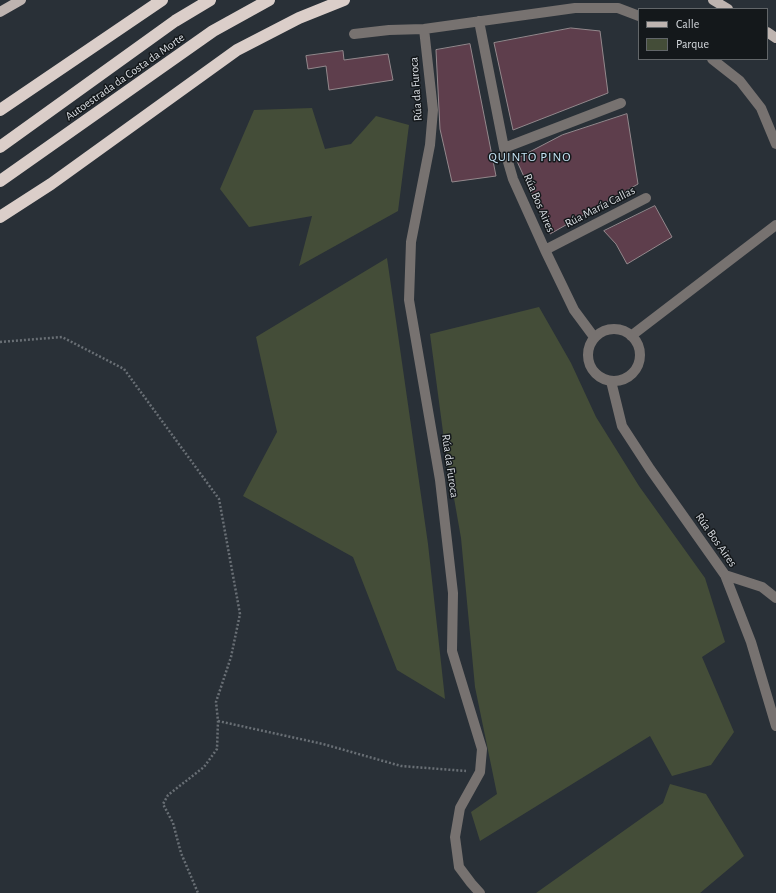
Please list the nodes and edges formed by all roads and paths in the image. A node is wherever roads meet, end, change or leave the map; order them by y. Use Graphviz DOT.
graph roads {
  1 [pos="22,0"];
  2 [pos="162,0"];
  3 [pos="210,0"];
  4 [pos="269,0"];
  5 [pos="344,0"];
  6 [pos="713,0"];
  7 [pos="726,8"];
  8 [pos="0,12"];
  9 [pos="638,16"];
  10 [pos="479,21"];
  11 [pos="424,29"];
  12 [pos="354,34"];
  13 [pos="713,60"];
  14 [pos="621,103"];
  15 [pos="0,110"];
  16 [pos="776,144"];
  17 [pos="0,147"];
  18 [pos="504,148"];
  19 [pos="0,181"];
  20 [pos="646,198"];
  21 [pos="0,217"];
  22 [pos="776,225"];
  23 [pos="545,250"];
  24 [pos="631,336"];
  25 [pos="594,337"];
  26 [pos="0,342"];
  27 [pos="611,381"];
  28 [pos="725,575"];
  29 [pos="776,598"];
  30 [pos="218,721"];
  31 [pos="776,726"];
  32 [pos="480,772"];
  33 [pos="198,893"];
  34 [pos="480,893"];
  1 -- 8 [label="main road"];
  2 -- 15 [label="highway"];
  3 -- 17 [label="highway, Autoestrada da Costa da Morte"];
  4 -- 19 [label="highway, Autoestrada da Costa da Morte"];
  5 -- 21 [label="highway"];
  6 -- 7 [label="main road"];
  9 -- 10 [label="street"];
  10 -- 11 [label="street"];
  10 -- 18 [label="street, Rúa Bos Aires"];
  11 -- 12 [label="street"];
  11 -- 32 [label="street, Rúa da Furoca"];
  13 -- 16 [label="street"];
  14 -- 18 [label="street"];
  18 -- 23 [label="street, Rúa Bos Aires"];
  20 -- 23 [label="street, Rúa María Callas"];
  22 -- 24 [label="street"];
  23 -- 25 [label="street, Rúa Bos Aires"];
  24 -- 25 [label="street"];
  24 -- 27 [label="street"];
  25 -- 27 [label="street"];
  26 -- 30 [label="path"];
  27 -- 28 [label="street, Rúa Bos Aires"];
  28 -- 29 [label="street"];
  28 -- 31 [label="street, Rúa Bos Aires"];
  30 -- 32 [label="path"];
  30 -- 33 [label="path"];
  32 -- 34 [label="street, Rúa da Furoca"];
}
